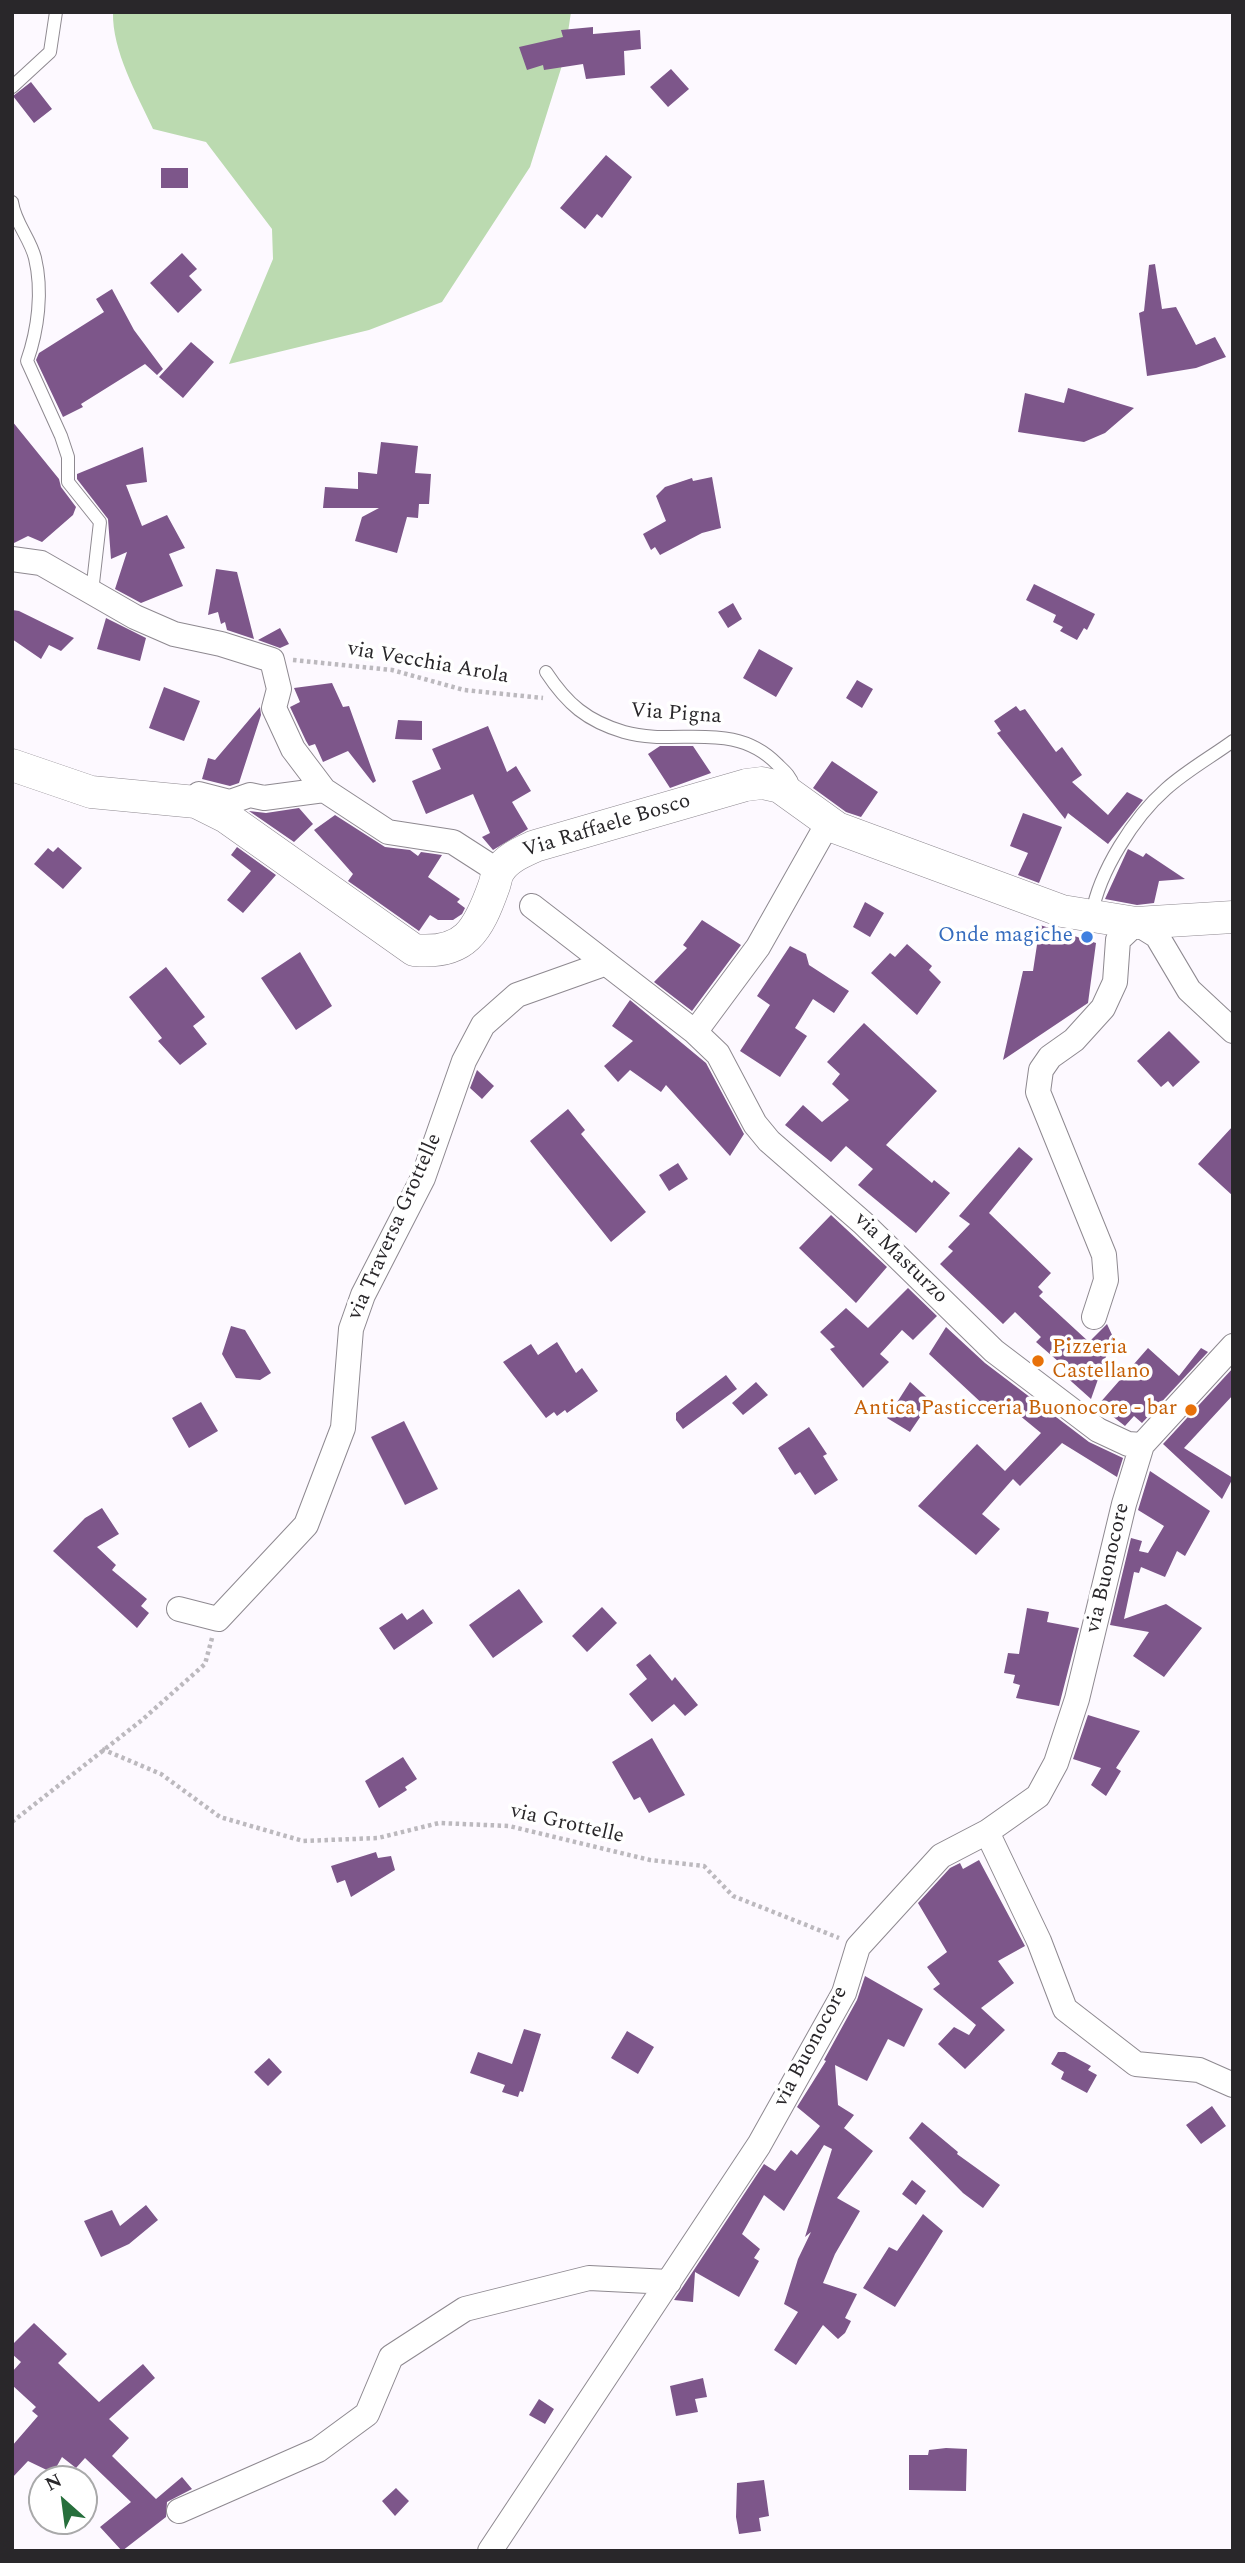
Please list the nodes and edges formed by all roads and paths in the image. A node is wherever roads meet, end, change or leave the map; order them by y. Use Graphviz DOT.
graph roads {
  1 [pos="56,12"];
  2 [pos="12,87"];
  3 [pos="12,202"];
  4 [pos="12,559"];
  5 [pos="92,592"];
  6 [pos="328,663"];
  7 [pos="546,672"];
  8 [pos="565,700"];
  9 [pos="1233,741"];
  10 [pos="12,765"];
  11 [pos="324,790"];
  12 [pos="91,792"];
  13 [pos="796,799"];
  14 [pos="828,823"];
  15 [pos="498,871"];
  16 [pos="532,906"];
  17 [pos="1091,916"];
  18 [pos="1233,917"];
  19 [pos="1136,923"];
  20 [pos="604,964"];
  21 [pos="1233,1031"];
  22 [pos="695,1032"];
  23 [pos="1094,1317"];
  24 [pos="1233,1346"];
  25 [pos="1142,1445"];
  26 [pos="178,1609"];
  27 [pos="218,1619"];
  28 [pos="102,1749"];
  29 [pos="12,1822"];
  30 [pos="987,1832"];
  31 [pos="858,1947"];
  32 [pos="1233,2085"];
  33 [pos="669,2282"];
  34 [pos="179,2511"];
  35 [pos="490,2551"];
  1 -- 2 [label="lane"];
  3 -- 5 [label="lane"];
  4 -- 5 [label="street"];
  5 -- 11 [label="street"];
  6 -- 8 [label="path, via Vecchia Arola"];
  7 -- 8 [label="lane, Via Pigna"];
  8 -- 13 [label="lane, Via Pigna"];
  9 -- 17 [label="lane"];
  10 -- 12 [label="street, Via Raffaele Bosco"];
  11 -- 12 [label="street"];
  11 -- 15 [label="street"];
  12 -- 15 [label="street, Via Raffaele Bosco"];
  13 -- 14 [label="street, Via Raffaele Bosco"];
  13 -- 15 [label="street, Via Raffaele Bosco"];
  14 -- 17 [label="street, Via Raffaele Bosco"];
  14 -- 22 [label="street"];
  16 -- 20 [label="street"];
  17 -- 19 [label="street, Via Raffaele Bosco"];
  18 -- 19 [label="street, Via Raffaele Bosco"];
  19 -- 21 [label="street"];
  19 -- 23 [label="street"];
  20 -- 22 [label="street"];
  20 -- 27 [label="street, via Traversa Grottelle"];
  22 -- 25 [label="street, via Masturzo"];
  24 -- 25 [label="street, via Buonocore"];
  25 -- 30 [label="street, via Buonocore"];
  26 -- 27 [label="street"];
  27 -- 28 [label="path"];
  28 -- 29 [label="path"];
  28 -- 31 [label="path, via Grottelle"];
  30 -- 31 [label="street, via Buonocore"];
  30 -- 32 [label="street"];
  31 -- 33 [label="street, via Buonocore"];
  33 -- 34 [label="street"];
  33 -- 35 [label="street, via Buonocore"];
}
